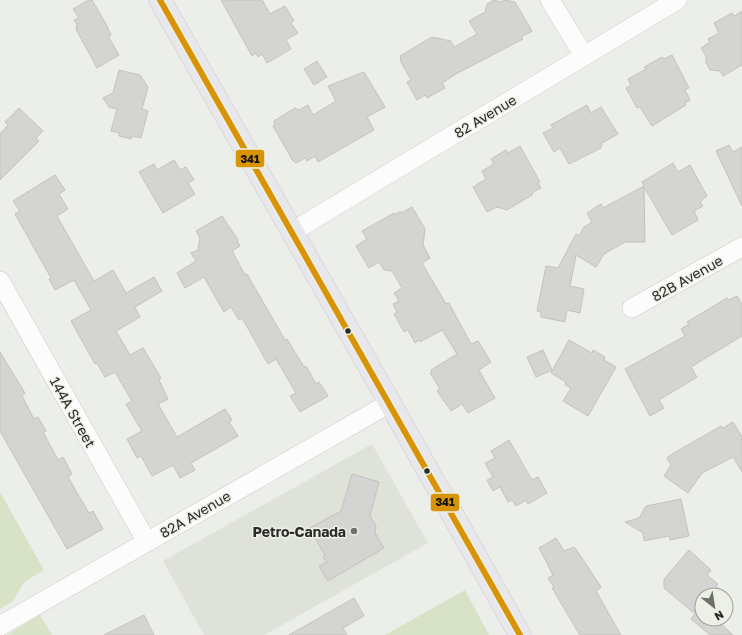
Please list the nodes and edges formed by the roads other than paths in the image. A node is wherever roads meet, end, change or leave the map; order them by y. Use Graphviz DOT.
graph roads {
  1 [pos="160,0"];
  2 [pos="550,0"];
  3 [pos="677,0"];
  4 [pos="584,56"];
  5 [pos="292,232"];
  6 [pos="742,247"];
  7 [pos="0,280"];
  8 [pos="632,308"];
  9 [pos="390,403"];
  10 [pos="147,542"];
  11 [pos="0,626"];
  12 [pos="520,635"];
  1 -- 5 [label="main road"];
  2 -- 4 [label="street"];
  3 -- 4 [label="street, 82 Avenue"];
  4 -- 5 [label="street, 82 Avenue"];
  5 -- 9 [label="main road"];
  6 -- 8 [label="street, 82B Avenue"];
  7 -- 10 [label="street, 144A Street"];
  9 -- 10 [label="street, 82A Avenue"];
  9 -- 12 [label="main road"];
  10 -- 11 [label="street, 82A Avenue"];
}
